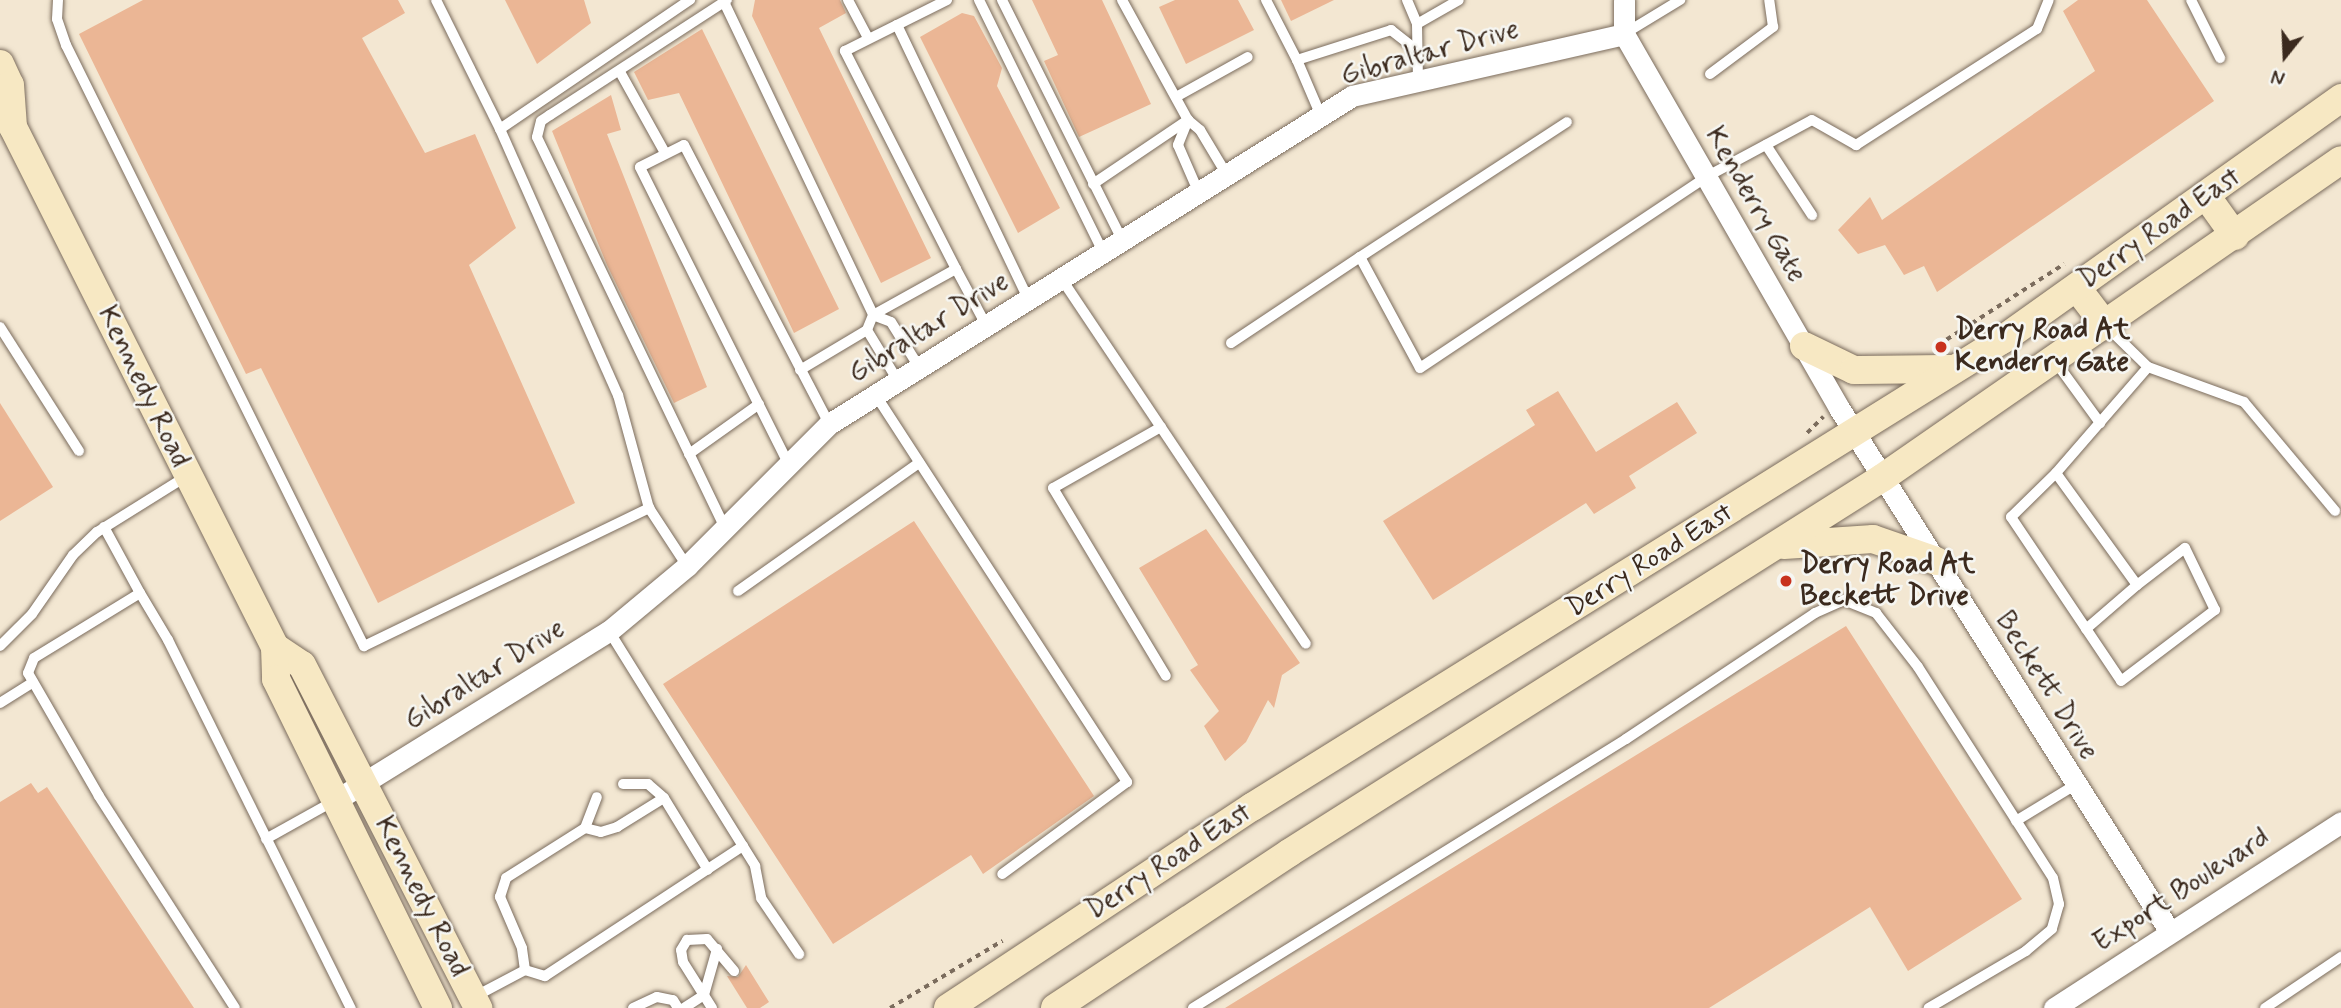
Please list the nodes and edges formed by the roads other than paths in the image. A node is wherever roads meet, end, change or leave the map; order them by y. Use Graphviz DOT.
graph roads {
  1 [pos="58,0"];
  2 [pos="436,0"];
  3 [pos="664,0"];
  4 [pos="690,0"];
  5 [pos="848,0"];
  6 [pos="947,0"];
  7 [pos="979,0"];
  8 [pos="1002,0"];
  9 [pos="1122,0"];
  10 [pos="1266,0"];
  11 [pos="1406,0"];
  12 [pos="1459,0"];
  13 [pos="1624,0"];
  14 [pos="1680,0"];
  15 [pos="1769,0"];
  16 [pos="2049,0"];
  17 [pos="2191,0"];
  18 [pos="725,1"];
  19 [pos="672,12"];
  20 [pos="1417,24"];
  21 [pos="897,25"];
  22 [pos="1624,34"];
  23 [pos="869,38"];
  24 [pos="1414,48"];
  25 [pos="1248,57"];
  26 [pos="2220,58"];
  27 [pos="1297,60"];
  28 [pos="0,64"];
  29 [pos="620,72"];
  30 [pos="1710,74"];
  31 [pos="1418,81"];
  32 [pos="1176,97"];
  33 [pos="2341,98"];
  34 [pos="1321,116"];
  35 [pos="1188,120"];
  36 [pos="7,121"];
  37 [pos="1567,122"];
  38 [pos="500,129"];
  39 [pos="1766,145"];
  40 [pos="665,153"];
  41 [pos="2341,160"];
  42 [pos="1227,175"];
  43 [pos="1706,177"];
  44 [pos="1093,184"];
  45 [pos="1198,191"];
  46 [pos="2207,197"];
  47 [pos="1812,215"];
  48 [pos="2235,236"];
  49 [pos="1122,240"];
  50 [pos="1103,252"];
  51 [pos="1360,257"];
  52 [pos="956,269"];
  53 [pos="1061,278"];
  54 [pos="2077,288"];
  55 [pos="1029,300"];
  56 [pos="873,315"];
  57 [pos="986,325"];
  58 [pos="2106,326"];
  59 [pos="0,327"];
  60 [pos="867,330"];
  61 [pos="1231,343"];
  62 [pos="1804,346"];
  63 [pos="2055,361"];
  64 [pos="919,367"];
  65 [pos="2148,367"];
  66 [pos="1954,369"];
  67 [pos="800,370"];
  68 [pos="898,381"];
  69 [pos="875,394"];
  70 [pos="759,404"];
  71 [pos="2100,422"];
  72 [pos="829,424"];
  73 [pos="1161,427"];
  74 [pos="1854,433"];
  75 [pos="79,451"];
  76 [pos="689,454"];
  77 [pos="919,463"];
  78 [pos="789,465"];
  79 [pos="2056,473"];
  80 [pos="187,476"];
  81 [pos="1882,478"];
  82 [pos="649,508"];
  83 [pos="2335,511"];
  84 [pos="104,527"];
  85 [pos="726,530"];
  86 [pos="1774,547"];
  87 [pos="1936,561"];
  88 [pos="687,566"];
  89 [pos="2137,585"];
  90 [pos="738,591"];
  91 [pos="140,593"];
  92 [pos="2087,629"];
  93 [pos="609,631"];
  94 [pos="1306,644"];
  95 [pos="0,646"];
  96 [pos="275,647"];
  97 [pos="1166,676"];
  98 [pos="33,682"];
  99 [pos="0,703"];
  100 [pos="623,783"];
  101 [pos="363,785"];
  102 [pos="2075,786"];
  103 [pos="597,797"];
  104 [pos="664,798"];
  105 [pos="336,800"];
  106 [pos="2016,821"];
  107 [pos="2341,821"];
  108 [pos="586,828"];
  109 [pos="266,839"];
  110 [pos="743,846"];
  111 [pos="708,870"];
  112 [pos="1002,874"];
  113 [pos="2171,932"];
  114 [pos="717,949"];
  115 [pos="799,954"];
  116 [pos="2341,957"];
  117 [pos="526,970"];
  118 [pos="734,971"];
  119 [pos="704,995"];
  120 [pos="476,1003"];
  121 [pos="236,1008"];
  122 [pos="351,1008"];
  123 [pos="438,1008"];
  124 [pos="633,1008"];
  125 [pos="678,1008"];
  126 [pos="684,1008"];
  127 [pos="712,1008"];
  128 [pos="948,1008"];
  129 [pos="1055,1008"];
  130 [pos="1194,1008"];
  131 [pos="1929,1008"];
  132 [pos="2054,1008"];
  133 [pos="2265,1008"];
  1 -- 82 [label="lane"];
  2 -- 38 [label="lane"];
  3 -- 19 [label="lane"];
  4 -- 19 [label="lane"];
  5 -- 23 [label="lane"];
  6 -- 21 [label="lane"];
  7 -- 50 [label="lane"];
  8 -- 44 [label="lane"];
  9 -- 32 [label="lane"];
  10 -- 27 [label="lane"];
  11 -- 20 [label="lane"];
  12 -- 20 [label="lane"];
  13 -- 22 [label="street, Kenderry Gate"];
  14 -- 22 [label="lane"];
  15 -- 30 [label="lane"];
  16 -- 39 [label="lane"];
  17 -- 26 [label="lane"];
  18 -- 29 [label="lane"];
  18 -- 56 [label="lane"];
  19 -- 38 [label="lane"];
  20 -- 24 [label="lane"];
  21 -- 23 [label="lane"];
  21 -- 55 [label="lane"];
  22 -- 31 [label="street, Gibraltar Drive"];
  22 -- 43 [label="street, Kenderry Gate"];
  23 -- 52 [label="lane"];
  24 -- 27 [label="lane"];
  24 -- 31 [label="lane"];
  25 -- 32 [label="lane"];
  27 -- 34 [label="lane"];
  28 -- 36 [label="main road, Kennedy Road"];
  29 -- 40 [label="lane"];
  29 -- 76 [label="lane"];
  31 -- 34 [label="street, Gibraltar Drive"];
  32 -- 35 [label="lane"];
  33 -- 46 [label="main road, Derry Road East"];
  34 -- 42 [label="street, Gibraltar Drive"];
  35 -- 42 [label="lane"];
  35 -- 44 [label="lane"];
  35 -- 45 [label="lane"];
  36 -- 80 [label="main road, Kennedy Road"];
  37 -- 51 [label="lane"];
  38 -- 82 [label="lane"];
  39 -- 43 [label="lane"];
  39 -- 47 [label="lane"];
  40 -- 67 [label="lane"];
  40 -- 70 [label="lane"];
  41 -- 48 [label="main road, Derry Road East"];
  42 -- 45 [label="street, Gibraltar Drive"];
  43 -- 51 [label="lane"];
  43 -- 62 [label="street, Kenderry Gate"];
  44 -- 49 [label="lane"];
  45 -- 49 [label="street, Gibraltar Drive"];
  46 -- 48 [label="main road"];
  46 -- 54 [label="main road, Derry Road East"];
  48 -- 58 [label="main road, Derry Road East"];
  49 -- 50 [label="street, Gibraltar Drive"];
  50 -- 53 [label="street, Gibraltar Drive"];
  51 -- 61 [label="lane"];
  52 -- 56 [label="lane"];
  52 -- 57 [label="lane"];
  53 -- 55 [label="street, Gibraltar Drive"];
  53 -- 73 [label="lane"];
  54 -- 58 [label="main road"];
  54 -- 66 [label="main road, Derry Road East"];
  55 -- 57 [label="street, Gibraltar Drive"];
  56 -- 60 [label="lane"];
  56 -- 64 [label="lane"];
  57 -- 64 [label="street, Gibraltar Drive"];
  58 -- 63 [label="main road, Derry Road East"];
  58 -- 65 [label="lane"];
  59 -- 75 [label="lane"];
  60 -- 67 [label="lane"];
  60 -- 68 [label="lane"];
  62 -- 66 [label="main road"];
  62 -- 74 [label="street, Kenderry Gate"];
  63 -- 71 [label="lane"];
  63 -- 81 [label="main road, Derry Road East"];
  64 -- 68 [label="street, Gibraltar Drive"];
  65 -- 71 [label="lane"];
  65 -- 83 [label="lane"];
  66 -- 74 [label="main road, Derry Road East"];
  67 -- 72 [label="lane"];
  68 -- 69 [label="street, Gibraltar Drive"];
  69 -- 72 [label="street, Gibraltar Drive"];
  69 -- 77 [label="lane"];
  70 -- 76 [label="lane"];
  70 -- 78 [label="lane"];
  71 -- 79 [label="lane"];
  72 -- 78 [label="street, Gibraltar Drive"];
  73 -- 94 [label="lane"];
  73 -- 97 [label="lane"];
  74 -- 81 [label="street, Beckett Drive"];
  74 -- 128 [label="main road, Derry Road East"];
  76 -- 85 [label="lane"];
  77 -- 90 [label="lane"];
  77 -- 112 [label="lane"];
  78 -- 85 [label="street, Gibraltar Drive"];
  79 -- 89 [label="lane"];
  79 -- 92 [label="lane"];
  80 -- 84 [label="lane"];
  80 -- 96 [label="main road, Kennedy Road"];
  81 -- 86 [label="main road, Derry Road East"];
  81 -- 87 [label="street, Beckett Drive"];
  82 -- 88 [label="lane"];
  84 -- 91 [label="lane"];
  84 -- 95 [label="lane"];
  85 -- 88 [label="street, Gibraltar Drive"];
  86 -- 87 [label="main road"];
  86 -- 129 [label="main road, Derry Road East"];
  87 -- 102 [label="street, Beckett Drive"];
  88 -- 93 [label="street, Gibraltar Drive"];
  89 -- 92 [label="lane"];
  89 -- 92 [label="lane"];
  91 -- 98 [label="lane"];
  91 -- 109 [label="lane"];
  93 -- 101 [label="street, Gibraltar Drive"];
  93 -- 110 [label="lane"];
  96 -- 101 [label="main road, Kennedy Road"];
  96 -- 105 [label="main road, Kennedy Road"];
  98 -- 99 [label="lane"];
  98 -- 121 [label="lane"];
  100 -- 104 [label="lane"];
  101 -- 105 [label="street, Gibraltar Drive"];
  101 -- 120 [label="main road, Kennedy Road"];
  102 -- 106 [label="lane"];
  102 -- 113 [label="street, Beckett Drive"];
  103 -- 108 [label="lane"];
  104 -- 108 [label="lane"];
  104 -- 111 [label="lane"];
  105 -- 109 [label="lane"];
  105 -- 123 [label="main road, Kennedy Road"];
  106 -- 130 [label="lane"];
  106 -- 131 [label="lane"];
  107 -- 113 [label="street, Export Boulevard"];
  108 -- 117 [label="lane"];
  109 -- 122 [label="lane"];
  110 -- 111 [label="lane"];
  110 -- 115 [label="lane"];
  111 -- 117 [label="lane"];
  113 -- 132 [label="street, Export Boulevard"];
  114 -- 118 [label="lane"];
  114 -- 119 [label="lane"];
  114 -- 119 [label="lane"];
  116 -- 133 [label="lane"];
  117 -- 120 [label="lane"];
  119 -- 126 [label="lane"];
  119 -- 127 [label="lane"];
  124 -- 125 [label="lane"];
}
